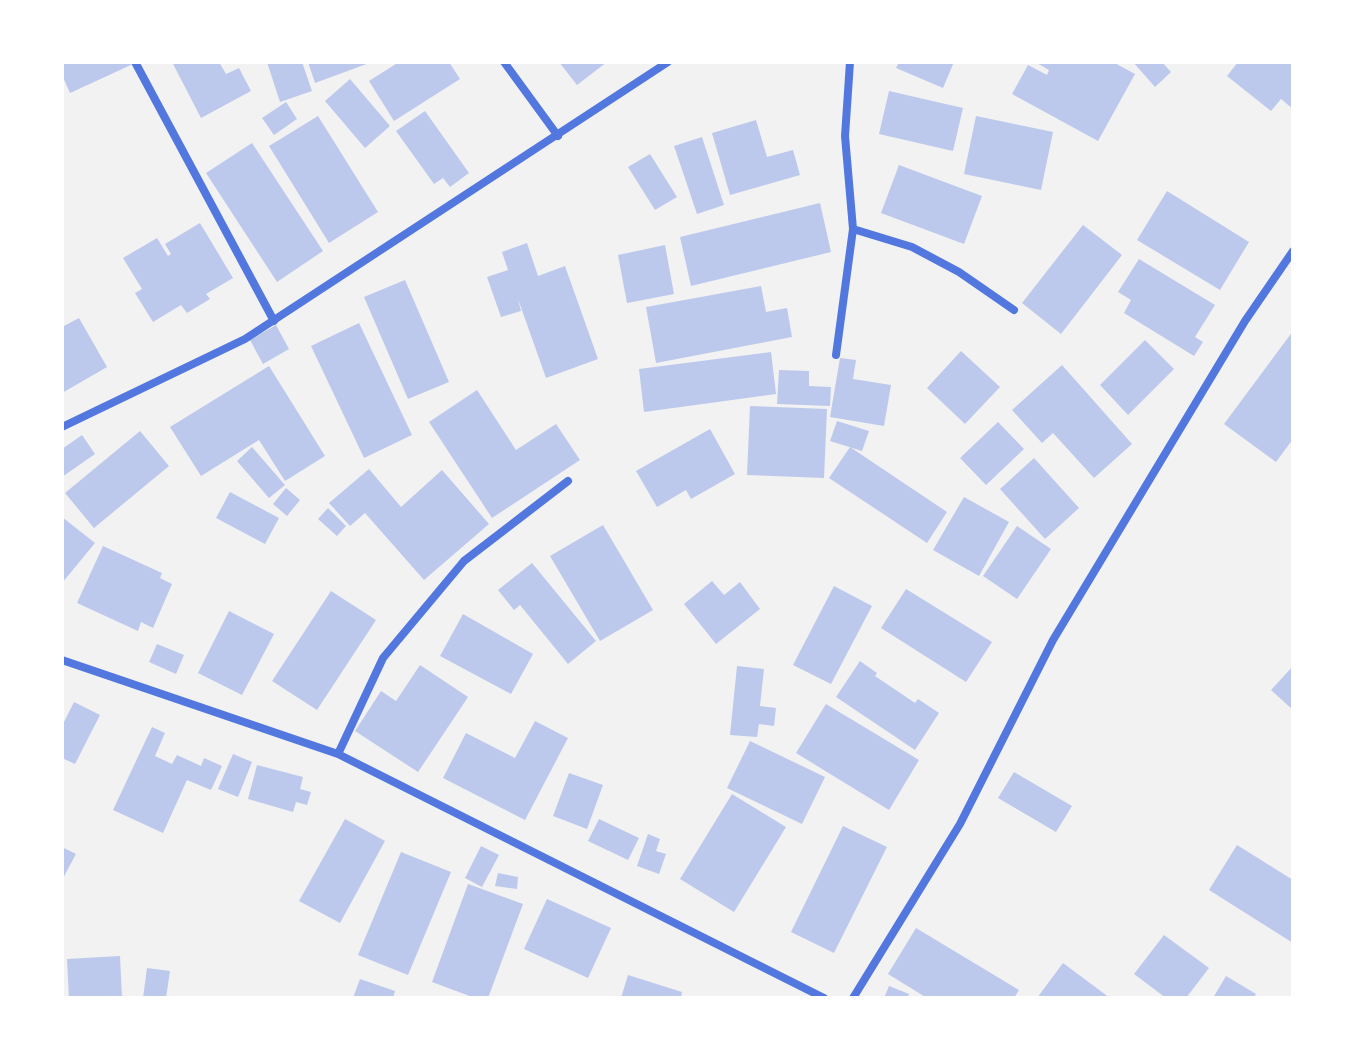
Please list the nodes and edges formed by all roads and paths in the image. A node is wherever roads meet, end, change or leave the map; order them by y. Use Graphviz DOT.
graph roads {
  1 [pos="135,62"];
  2 [pos="504,62"];
  3 [pos="668,62"];
  4 [pos="850,62"];
  5 [pos="558,136"];
  6 [pos="853,229"];
  7 [pos="1293,251"];
  8 [pos="1014,310"];
  9 [pos="274,321"];
  10 [pos="836,355"];
  11 [pos="62,427"];
  12 [pos="568,481"];
  13 [pos="62,660"];
  14 [pos="338,754"];
  15 [pos="824,998"];
  16 [pos="853,998"];
  1 -- 9 [label="street"];
  2 -- 5 [label="street"];
  3 -- 5 [label="street"];
  4 -- 6 [label="street"];
  5 -- 9 [label="street"];
  6 -- 8 [label="street"];
  6 -- 10 [label="street"];
  7 -- 16 [label="street"];
  9 -- 11 [label="street"];
  12 -- 14 [label="street"];
  13 -- 14 [label="street"];
  14 -- 15 [label="street"];
}
